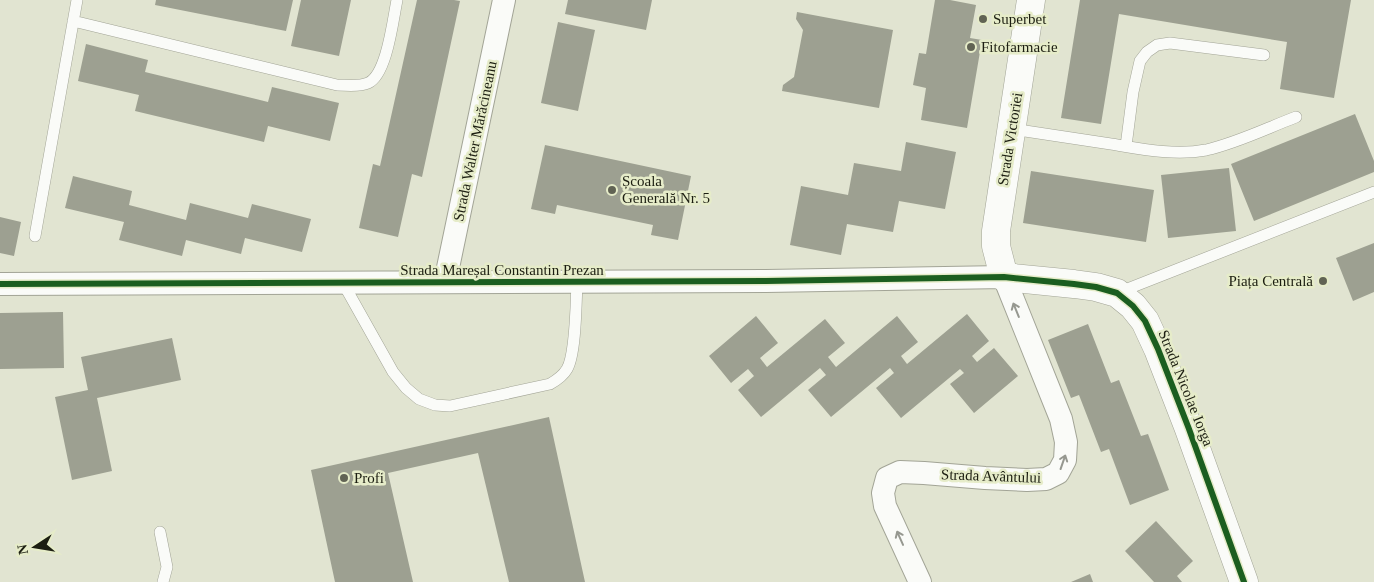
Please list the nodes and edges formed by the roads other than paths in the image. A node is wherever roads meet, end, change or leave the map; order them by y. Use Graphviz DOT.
graph roads {
  1 [pos="78,0"];
  2 [pos="397,0"];
  3 [pos="504,0"];
  4 [pos="1031,0"];
  5 [pos="73,21"];
  6 [pos="1264,55"];
  7 [pos="1296,117"];
  8 [pos="1012,129"];
  9 [pos="1126,146"];
  10 [pos="1374,192"];
  11 [pos="35,236"];
  12 [pos="1004,277"];
  13 [pos="445,282"];
  14 [pos="577,282"];
  15 [pos="343,283"];
  16 [pos="0,284"];
  17 [pos="1117,293"];
  18 [pos="160,532"];
  19 [pos="163,582"];
  20 [pos="920,582"];
  21 [pos="1244,582"];
  1 -- 5 [label="lane"];
  2 -- 5 [label="lane"];
  3 -- 13 [label="street, Strada Walter Mărăcineanu"];
  4 -- 8 [label="street, Strada Victoriei"];
  5 -- 11 [label="lane"];
  6 -- 9 [label="lane"];
  7 -- 9 [label="lane"];
  8 -- 9 [label="lane"];
  8 -- 12 [label="street, Strada Victoriei"];
  10 -- 17 [label="lane"];
  12 -- 14 [label="street, Strada Mareșal Constantin Prezan"];
  12 -- 17 [label="street, Strada Nicolae Iorga"];
  20 -- 12 [label="street, Strada Avântului, one-way"];
  13 -- 14 [label="street, Strada Mareșal Constantin Prezan"];
  13 -- 15 [label="street, Strada Mareșal Constantin Prezan"];
  14 -- 15 [label="lane"];
  15 -- 16 [label="street, Strada Mareșal Constantin Prezan"];
  17 -- 21 [label="street, Strada Nicolae Iorga"];
  18 -- 19 [label="lane"];
}
